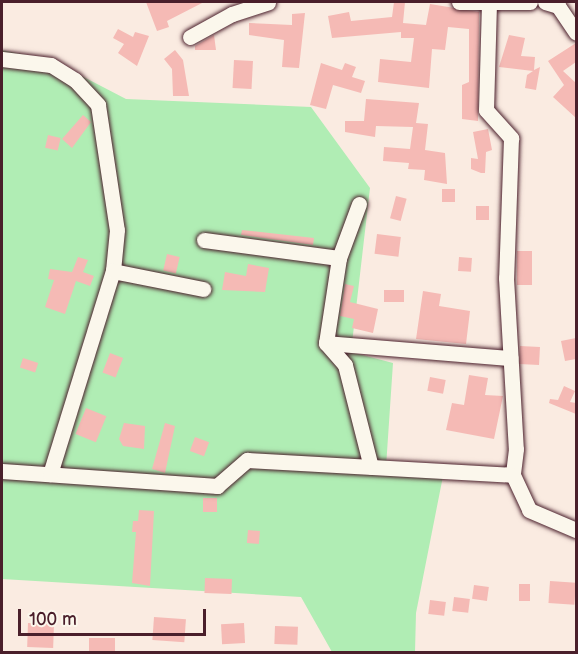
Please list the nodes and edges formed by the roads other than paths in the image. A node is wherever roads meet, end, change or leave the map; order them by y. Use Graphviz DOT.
graph roads {
  1 [pos="268,2"];
  2 [pos="459,2"];
  3 [pos="530,2"];
  4 [pos="545,2"];
  5 [pos="489,3"];
  6 [pos="576,33"];
  7 [pos="190,37"];
  8 [pos="2,59"];
  9 [pos="359,204"];
  10 [pos="204,240"];
  11 [pos="339,258"];
  12 [pos="113,271"];
  13 [pos="203,289"];
  14 [pos="326,343"];
  15 [pos="510,358"];
  16 [pos="371,467"];
  17 [pos="2,471"];
  18 [pos="50,474"];
  19 [pos="513,475"];
  20 [pos="576,530"];
  1 -- 7 [label="street"];
  2 -- 5 [label="street"];
  3 -- 5 [label="street"];
  4 -- 6 [label="street"];
  5 -- 15 [label="street"];
  8 -- 12 [label="street"];
  9 -- 11 [label="street"];
  10 -- 11 [label="street"];
  11 -- 14 [label="street"];
  12 -- 13 [label="street"];
  12 -- 18 [label="street"];
  14 -- 15 [label="street"];
  14 -- 16 [label="street"];
  15 -- 19 [label="street"];
  16 -- 18 [label="street"];
  16 -- 19 [label="street"];
  17 -- 18 [label="street"];
  19 -- 20 [label="street"];
}
